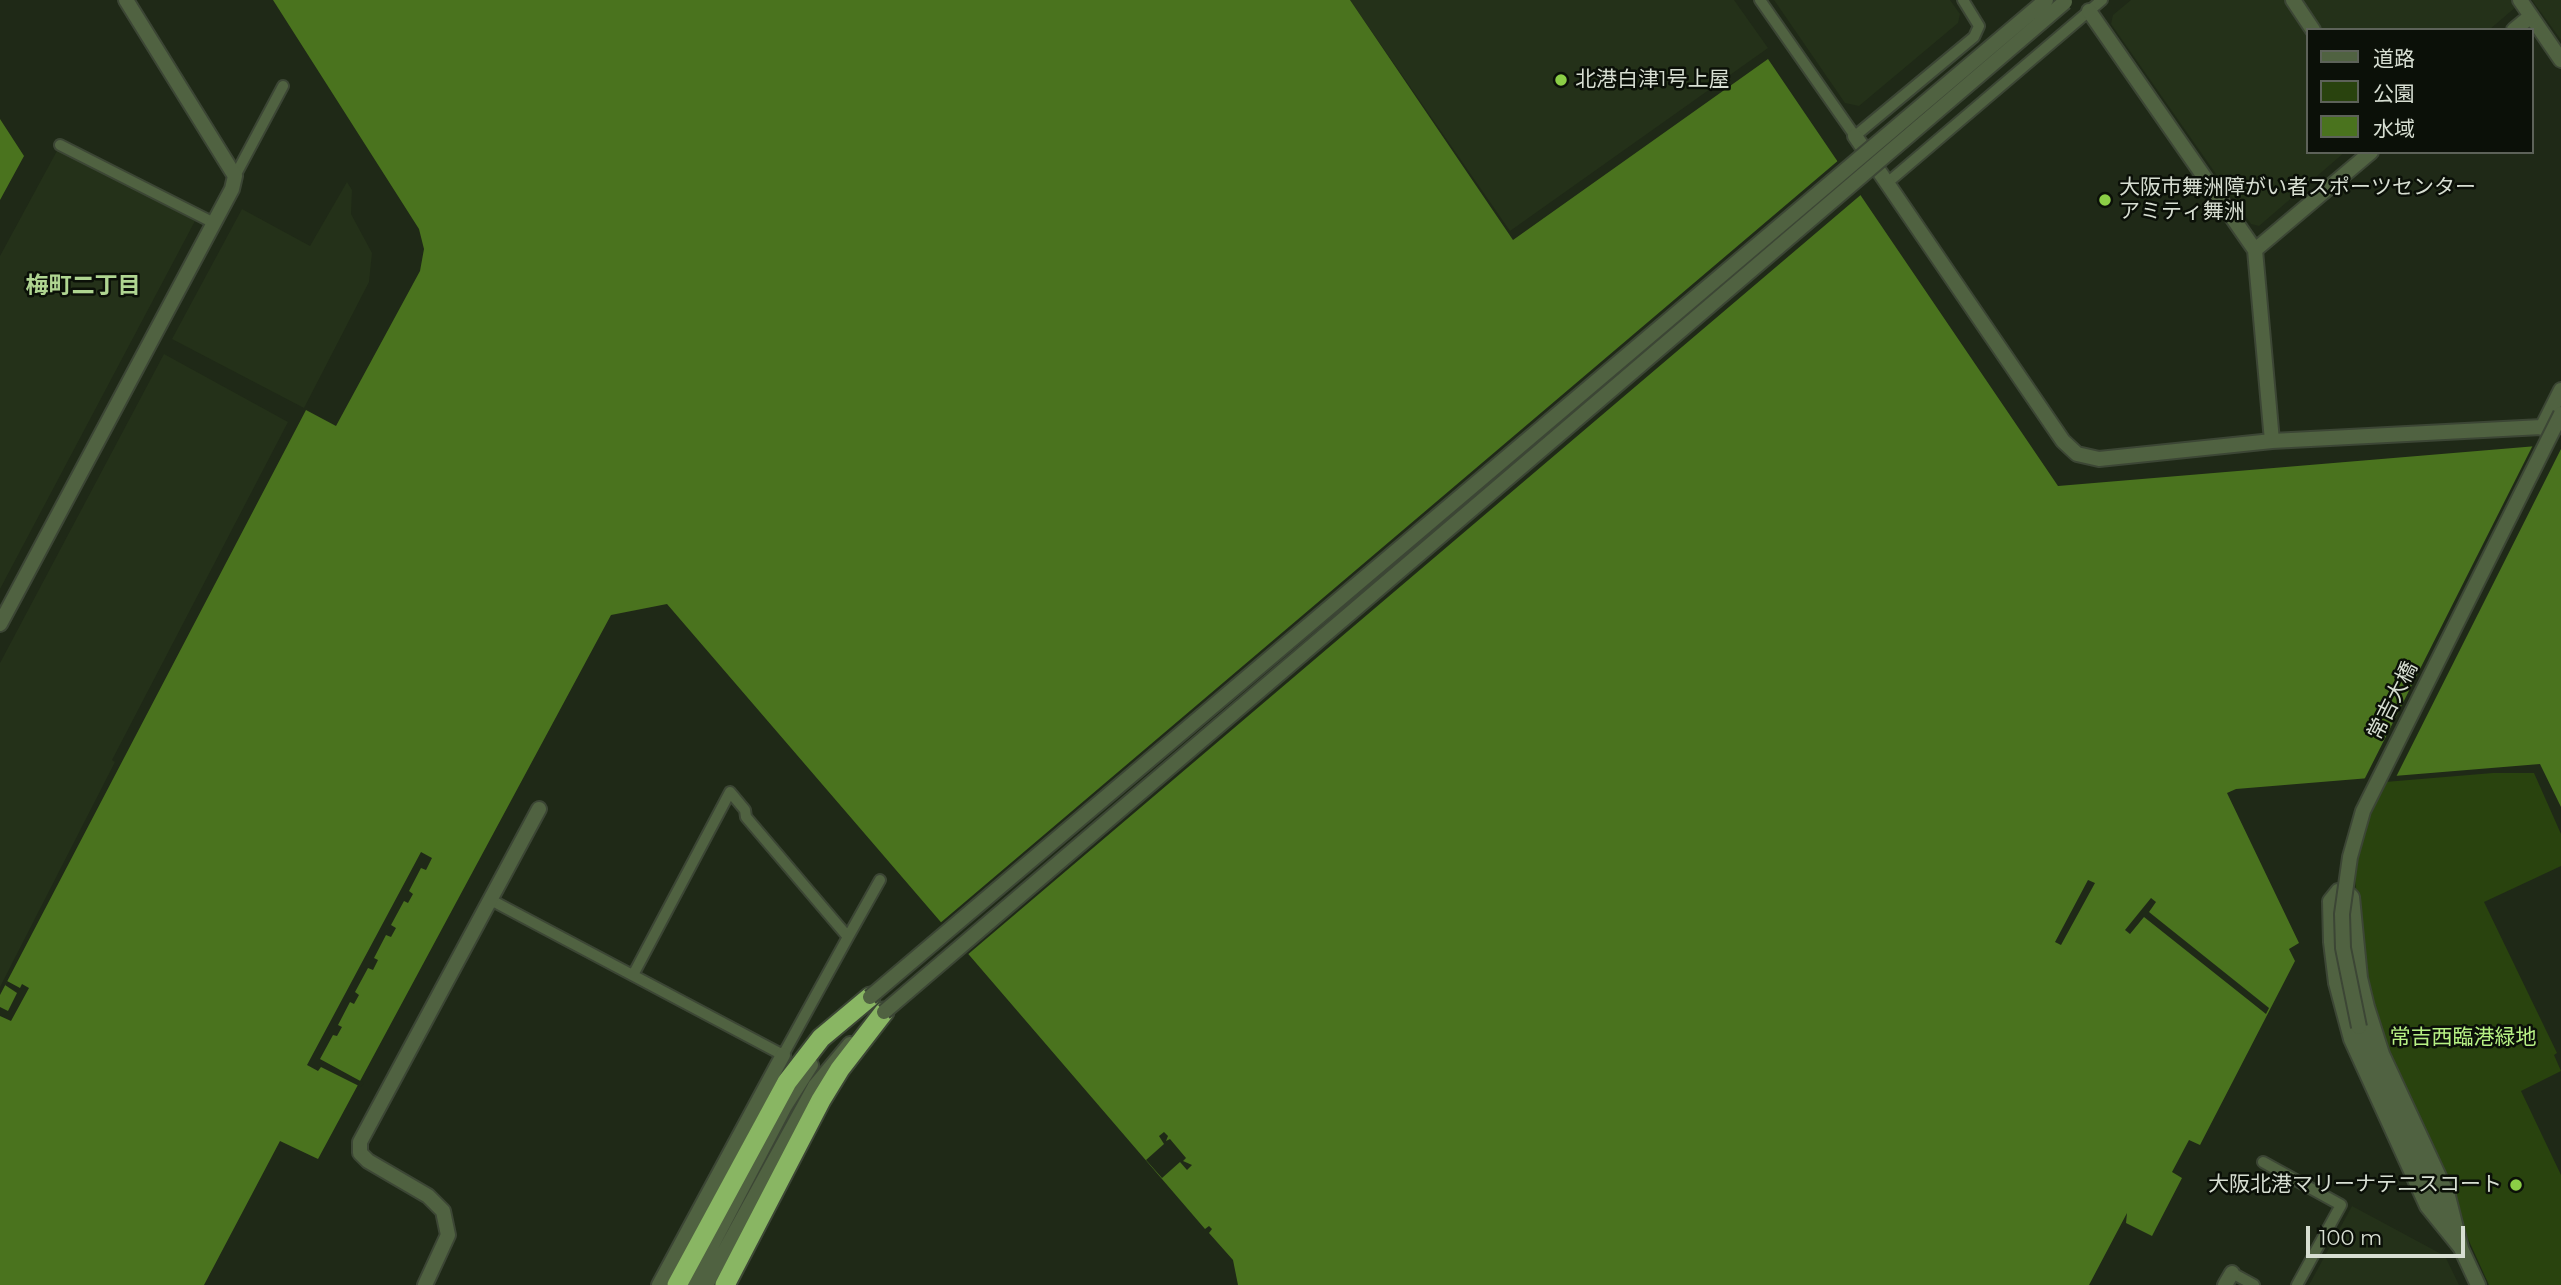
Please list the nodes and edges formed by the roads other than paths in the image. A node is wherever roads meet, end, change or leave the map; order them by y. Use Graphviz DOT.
graph roads {
  1 [pos="127,0"];
  2 [pos="1760,0"];
  3 [pos="1963,0"];
  4 [pos="2046,0"];
  5 [pos="2102,0"];
  6 [pos="2292,0"];
  7 [pos="2520,0"];
  8 [pos="2066,1"];
  9 [pos="2089,11"];
  10 [pos="2531,16"];
  11 [pos="2312,28"];
  12 [pos="2516,28"];
  13 [pos="2561,60"];
  14 [pos="283,86"];
  15 [pos="1855,136"];
  16 [pos="60,145"];
  17 [pos="2369,154"];
  18 [pos="235,176"];
  19 [pos="1886,184"];
  20 [pos="214,223"];
  21 [pos="2255,250"];
  22 [pos="2561,390"];
  23 [pos="2561,414"];
  24 [pos="2561,426"];
  25 [pos="2542,428"];
  26 [pos="2272,441"];
  27 [pos="0,624"];
  28 [pos="540,809"];
  29 [pos="880,880"];
  30 [pos="489,899"];
  31 [pos="848,937"];
  32 [pos="633,975"];
  33 [pos="870,997"];
  34 [pos="884,1012"];
  35 [pos="783,1055"];
  36 [pos="2263,1162"];
  37 [pos="2460,1248"];
  38 [pos="2229,1279"];
  39 [pos="425,1285"];
  40 [pos="659,1285"];
  41 [pos="677,1285"];
  42 [pos="691,1285"];
  43 [pos="706,1285"];
  44 [pos="725,1285"];
  45 [pos="2254,1285"];
  46 [pos="2297,1285"];
  47 [pos="2478,1285"];
  1 -- 18 [label="street"];
  2 -- 15 [label="street"];
  3 -- 15 [label="street"];
  4 -- 33 [label="street, bridge"];
  5 -- 9 [label="street"];
  6 -- 11 [label="street"];
  7 -- 10 [label="street"];
  8 -- 34 [label="street, bridge"];
  9 -- 19 [label="street"];
  9 -- 21 [label="street"];
  10 -- 12 [label="street"];
  10 -- 13 [label="street"];
  14 -- 18 [label="street"];
  15 -- 19 [label="street"];
  16 -- 20 [label="street"];
  17 -- 21 [label="street"];
  18 -- 20 [label="street"];
  19 -- 26 [label="street"];
  20 -- 27 [label="street"];
  21 -- 26 [label="street"];
  22 -- 25 [label="street"];
  23 -- 37 [label="street, 常吉大橋, bridge"];
  24 -- 25 [label="street"];
  25 -- 26 [label="street"];
  28 -- 30 [label="street"];
  29 -- 31 [label="street"];
  30 -- 32 [label="street"];
  30 -- 39 [label="street"];
  31 -- 32 [label="street"];
  31 -- 35 [label="street"];
  32 -- 35 [label="street"];
  33 -- 41 [label="highway"];
  33 -- 42 [label="street"];
  34 -- 43 [label="street"];
  34 -- 44 [label="highway"];
  35 -- 40 [label="street"];
  36 -- 46 [label="street"];
  37 -- 37 [label="street"];
  37 -- 47 [label="street"];
  38 -- 45 [label="street"];
}
